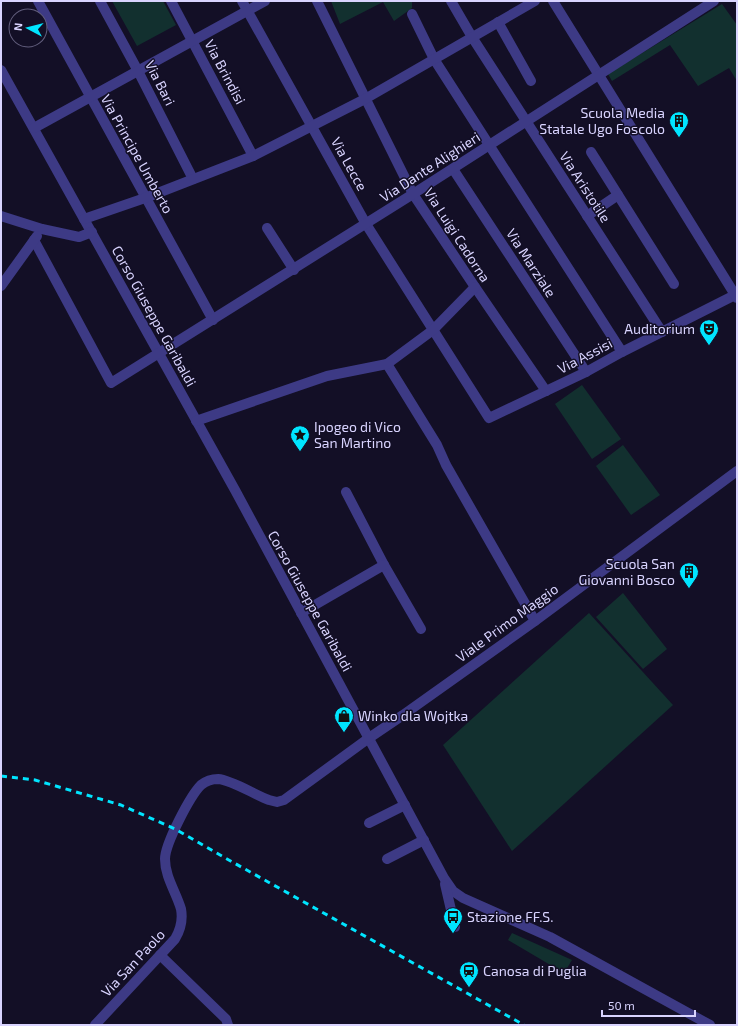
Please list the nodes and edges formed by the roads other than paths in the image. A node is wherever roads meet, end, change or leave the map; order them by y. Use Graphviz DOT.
graph roads {
  1 [pos="38,1"];
  2 [pos="100,1"];
  3 [pos="171,1"];
  4 [pos="242,1"];
  5 [pos="265,1"];
  6 [pos="317,1"];
  7 [pos="451,1"];
  8 [pos="534,1"];
  9 [pos="553,1"];
  10 [pos="714,1"];
  11 [pos="247,11"];
  12 [pos="412,14"];
  13 [pos="498,22"];
  14 [pos="472,37"];
  15 [pos="192,41"];
  16 [pos="434,59"];
  17 [pos="1,70"];
  18 [pos="138,71"];
  19 [pos="598,75"];
  20 [pos="531,81"];
  21 [pos="90,97"];
  22 [pos="365,98"];
  23 [pos="526,121"];
  24 [pos="312,126"];
  25 [pos="34,128"];
  26 [pos="489,146"];
  27 [pos="591,152"];
  28 [pos="253,156"];
  29 [pos="453,169"];
  30 [pos="193,179"];
  31 [pos="413,194"];
  32 [pos="618,195"];
  33 [pos="145,198"];
  34 [pos="1,216"];
  35 [pos="587,216"];
  36 [pos="84,219"];
  37 [pos="366,224"];
  38 [pos="267,228"];
  39 [pos="42,230"];
  40 [pos="92,232"];
  41 [pos="34,240"];
  42 [pos="294,270"];
  43 [pos="674,284"];
  44 [pos="1,286"];
  45 [pos="474,287"];
  46 [pos="736,296"];
  47 [pos="213,320"];
  48 [pos="433,330"];
  49 [pos="662,332"];
  50 [pos="622,352"];
  51 [pos="159,354"];
  52 [pos="387,364"];
  53 [pos="586,372"];
  54 [pos="546,391"];
  55 [pos="489,418"];
  56 [pos="196,421"];
  57 [pos="737,471"];
  58 [pos="346,492"];
  59 [pos="384,565"];
  60 [pos="300,613"];
  61 [pos="535,621"];
  62 [pos="421,629"];
  63 [pos="369,738"];
  64 [pos="405,805"];
  65 [pos="369,822"];
  66 [pos="424,840"];
  67 [pos="387,859"];
  68 [pos="444,878"];
  69 [pos="455,926"];
  70 [pos="160,955"];
  71 [pos="95,1025"];
  72 [pos="228,1025"];
  73 [pos="710,1025"];
  1 -- 21 [label="street, Via Principe Umberto"];
  2 -- 18 [label="street, Via Bari"];
  3 -- 15 [label="street, Via Brindisi"];
  4 -- 11 [label="street, Via Lecce"];
  5 -- 11 [label="street"];
  6 -- 22 [label="street, Via Luigi Cadorna"];
  7 -- 14 [label="street, Via Aristotile"];
  8 -- 13 [label="street"];
  9 -- 19 [label="street"];
  10 -- 19 [label="street, Via Dante Alighieri"];
  11 -- 15 [label="street"];
  11 -- 24 [label="street, Via Lecce"];
  12 -- 16 [label="street"];
  13 -- 14 [label="street"];
  13 -- 20 [label="street"];
  14 -- 16 [label="street"];
  14 -- 23 [label="street, Via Aristotile"];
  15 -- 18 [label="street"];
  15 -- 28 [label="street, Via Brindisi"];
  16 -- 22 [label="street"];
  16 -- 26 [label="street"];
  17 -- 25 [label="street, Corso Giuseppe Garibaldi"];
  18 -- 21 [label="street"];
  18 -- 30 [label="street, Via Bari"];
  19 -- 23 [label="street, Via Dante Alighieri"];
  19 -- 46 [label="street"];
  21 -- 25 [label="street"];
  21 -- 33 [label="street, Via Principe Umberto"];
  22 -- 24 [label="street"];
  22 -- 31 [label="street, Via Luigi Cadorna"];
  23 -- 26 [label="street, Via Dante Alighieri"];
  23 -- 35 [label="street, Via Aristotile"];
  24 -- 28 [label="street"];
  24 -- 37 [label="street, Via Lecce"];
  25 -- 36 [label="street, Corso Giuseppe Garibaldi"];
  26 -- 29 [label="street, Via Dante Alighieri"];
  26 -- 50 [label="street"];
  27 -- 32 [label="street"];
  28 -- 30 [label="street"];
  29 -- 31 [label="street, Via Dante Alighieri"];
  29 -- 53 [label="street, Via Marziale"];
  30 -- 33 [label="street"];
  31 -- 37 [label="street, Via Dante Alighieri"];
  31 -- 45 [label="street, Via Luigi Cadorna"];
  32 -- 35 [label="street"];
  32 -- 43 [label="street"];
  33 -- 36 [label="street"];
  33 -- 47 [label="street, Via Principe Umberto"];
  34 -- 39 [label="street"];
  35 -- 49 [label="street, Via Aristotile"];
  36 -- 40 [label="street, Corso Giuseppe Garibaldi"];
  37 -- 42 [label="street, Via Dante Alighieri"];
  37 -- 48 [label="street, Via Lecce"];
  38 -- 42 [label="street"];
  39 -- 40 [label="street"];
  39 -- 41 [label="street"];
  40 -- 51 [label="street, Corso Giuseppe Garibaldi"];
  41 -- 44 [label="street"];
  41 -- 51 [label="street, Via Dante Alighieri"];
  42 -- 47 [label="street, Via Dante Alighieri"];
  45 -- 48 [label="street"];
  45 -- 54 [label="street, Via Luigi Cadorna"];
  46 -- 49 [label="street, Via Assisi"];
  47 -- 51 [label="street, Via Dante Alighieri"];
  48 -- 52 [label="street"];
  48 -- 55 [label="street, Via Lecce"];
  49 -- 50 [label="street, Via Assisi"];
  50 -- 53 [label="street, Via Assisi"];
  51 -- 56 [label="street, Corso Giuseppe Garibaldi"];
  52 -- 56 [label="street"];
  52 -- 61 [label="street"];
  53 -- 54 [label="street, Via Assisi"];
  54 -- 55 [label="street, Via Assisi"];
  56 -- 60 [label="street, Corso Giuseppe Garibaldi"];
  57 -- 61 [label="street, Viale Primo Maggio"];
  58 -- 59 [label="street"];
  59 -- 60 [label="street"];
  59 -- 62 [label="street"];
  60 -- 63 [label="street, Corso Giuseppe Garibaldi"];
  61 -- 63 [label="street, Viale Primo Maggio"];
  63 -- 64 [label="street, Corso Giuseppe Garibaldi"];
  63 -- 70 [label="street, Via San Paolo"];
  64 -- 65 [label="street"];
  64 -- 66 [label="street, Corso Giuseppe Garibaldi"];
  66 -- 67 [label="street"];
  66 -- 68 [label="street, Corso Giuseppe Garibaldi"];
  68 -- 69 [label="street"];
  68 -- 73 [label="street, Corso Giuseppe Garibaldi"];
  70 -- 71 [label="street, Via San Paolo"];
  70 -- 72 [label="street"];
}
